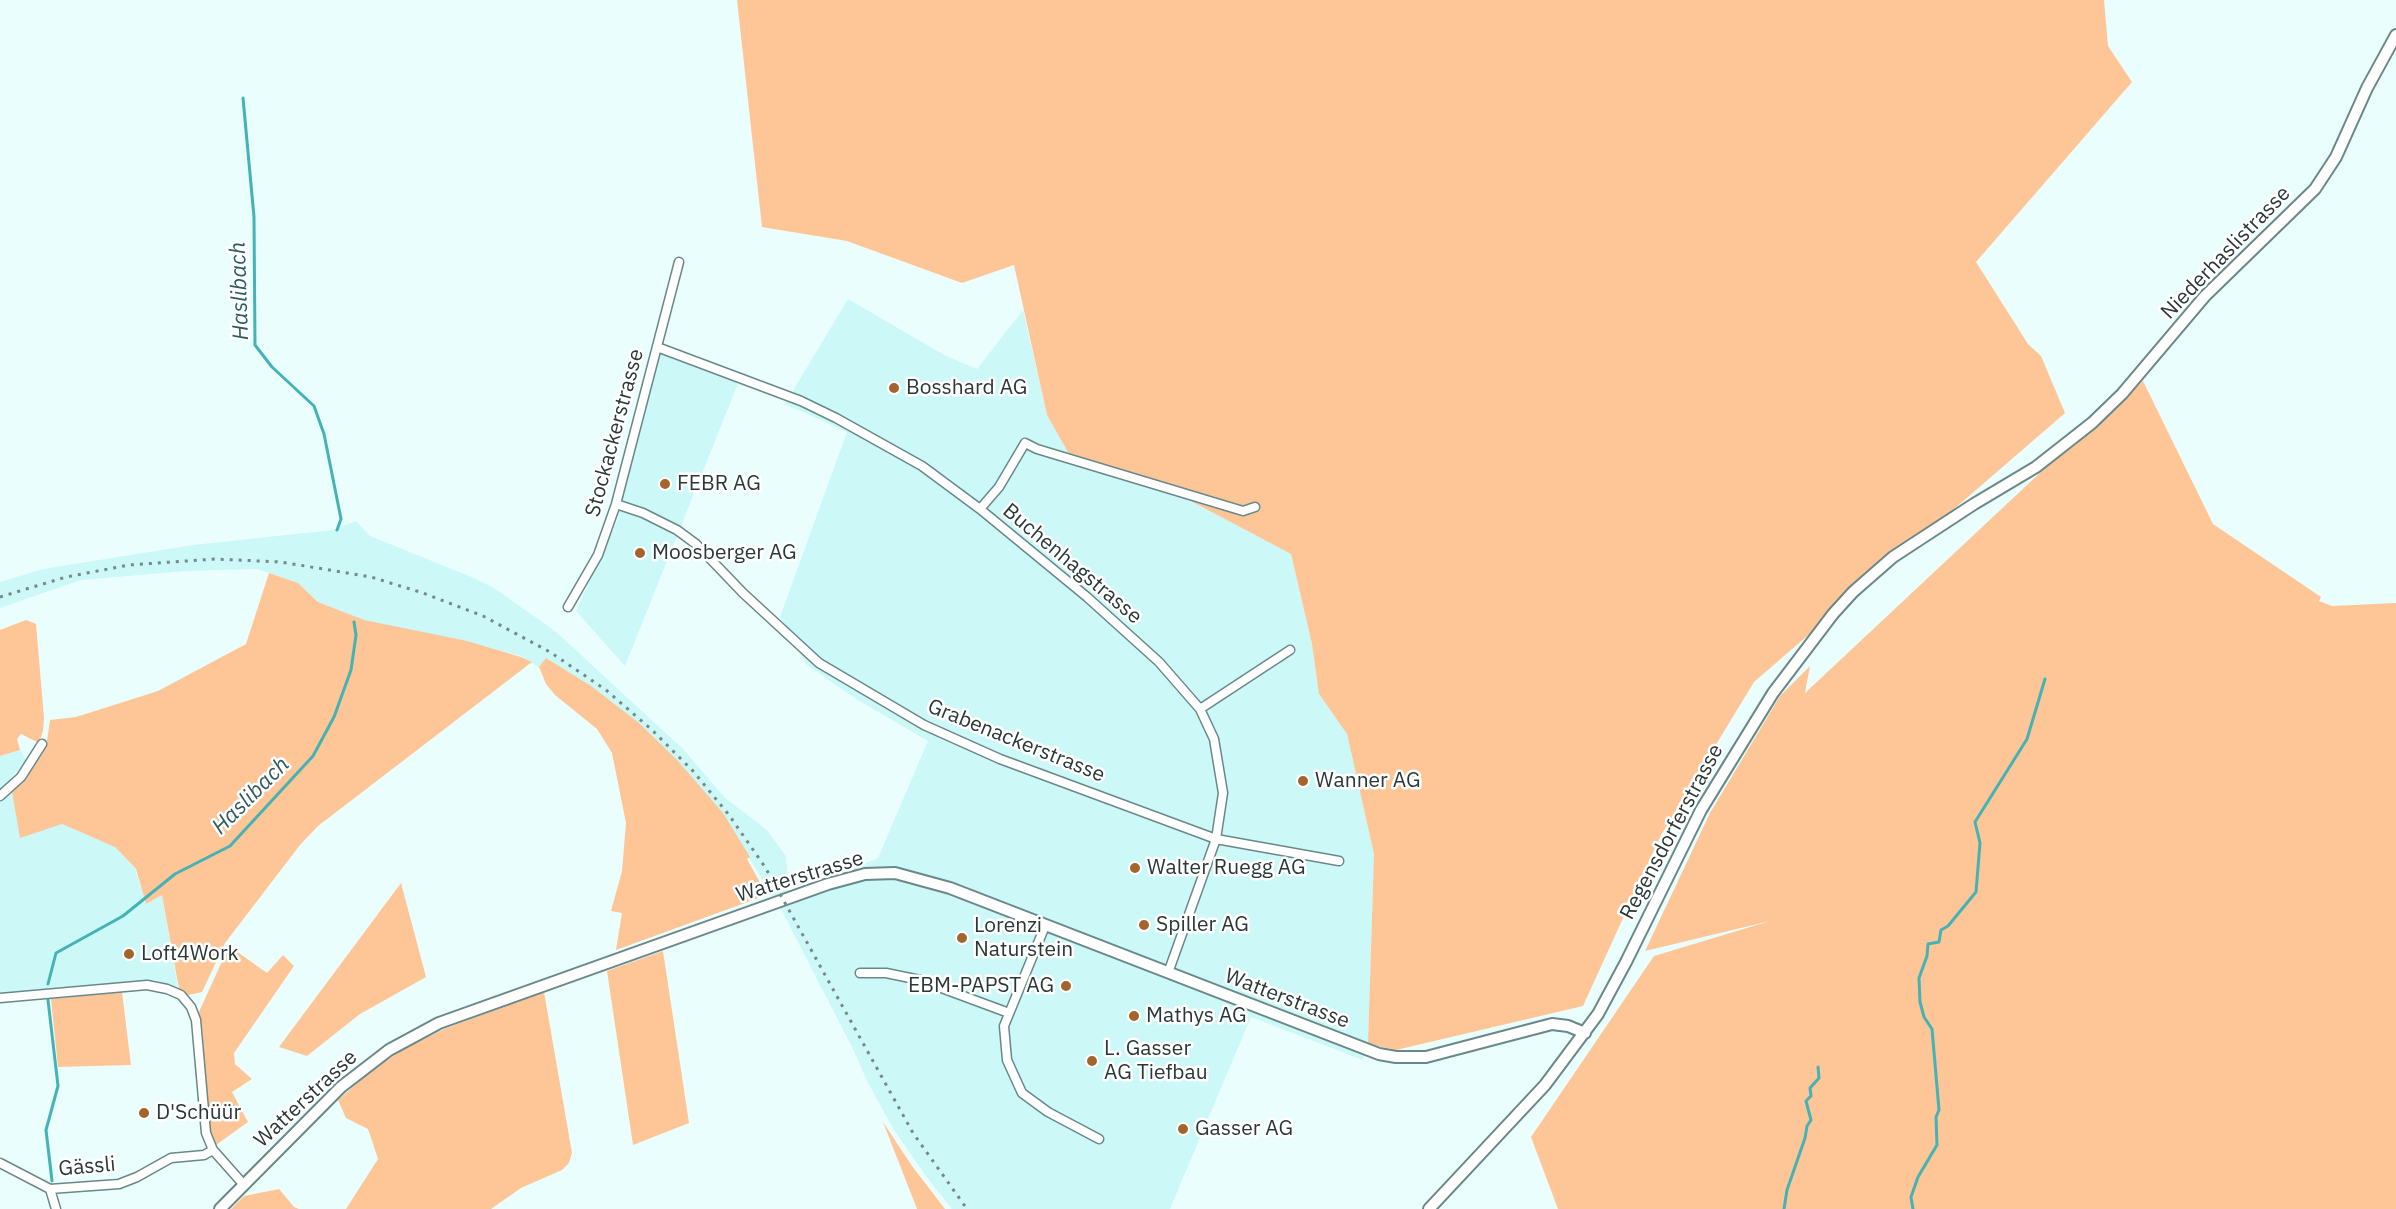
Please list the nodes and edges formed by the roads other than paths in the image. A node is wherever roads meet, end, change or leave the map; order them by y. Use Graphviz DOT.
graph roads {
  1 [pos="2396,35"];
  2 [pos="679,261"];
  3 [pos="657,347"];
  4 [pos="1978,501"];
  5 [pos="616,504"];
  6 [pos="1255,507"];
  7 [pos="980,509"];
  8 [pos="568,607"];
  9 [pos="1290,650"];
  10 [pos="1200,709"];
  11 [pos="42,744"];
  12 [pos="0,796"];
  13 [pos="1216,838"];
  14 [pos="1339,861"];
  15 [pos="1045,926"];
  16 [pos="860,973"];
  17 [pos="1168,973"];
  18 [pos="0,998"];
  19 [pos="1009,1014"];
  20 [pos="1585,1033"];
  21 [pos="1099,1139"];
  22 [pos="213,1150"];
  23 [pos="0,1163"];
  24 [pos="244,1185"];
  25 [pos="50,1189"];
  26 [pos="56,1209"];
  27 [pos="220,1209"];
  28 [pos="1430,1209"];
  1 -- 4 [label="street, Niederhaslistrasse"];
  2 -- 3 [label="street, Stockackerstrasse"];
  3 -- 5 [label="street, Stockackerstrasse"];
  3 -- 7 [label="street, Buchenhagstrasse"];
  4 -- 20 [label="street, Regensdorferstrasse"];
  5 -- 8 [label="street, Stockackerstrasse"];
  5 -- 13 [label="street, Grabenackerstrasse"];
  6 -- 7 [label="street"];
  7 -- 10 [label="street, Buchenhagstrasse"];
  9 -- 10 [label="street"];
  10 -- 13 [label="street, Buchenhagstrasse"];
  11 -- 12 [label="street"];
  13 -- 14 [label="street, Grabenackerstrasse"];
  13 -- 17 [label="street, Buchenhagstrasse"];
  15 -- 17 [label="street, Watterstrasse"];
  15 -- 19 [label="street"];
  15 -- 24 [label="street, Watterstrasse"];
  16 -- 19 [label="street"];
  17 -- 20 [label="street, Watterstrasse"];
  18 -- 22 [label="street"];
  19 -- 21 [label="street"];
  20 -- 28 [label="street, Regensdorferstrasse"];
  22 -- 24 [label="street"];
  22 -- 25 [label="street, Gässli"];
  23 -- 25 [label="street, Gässli"];
  24 -- 27 [label="street, Watterstrasse"];
  25 -- 26 [label="street"];
}
